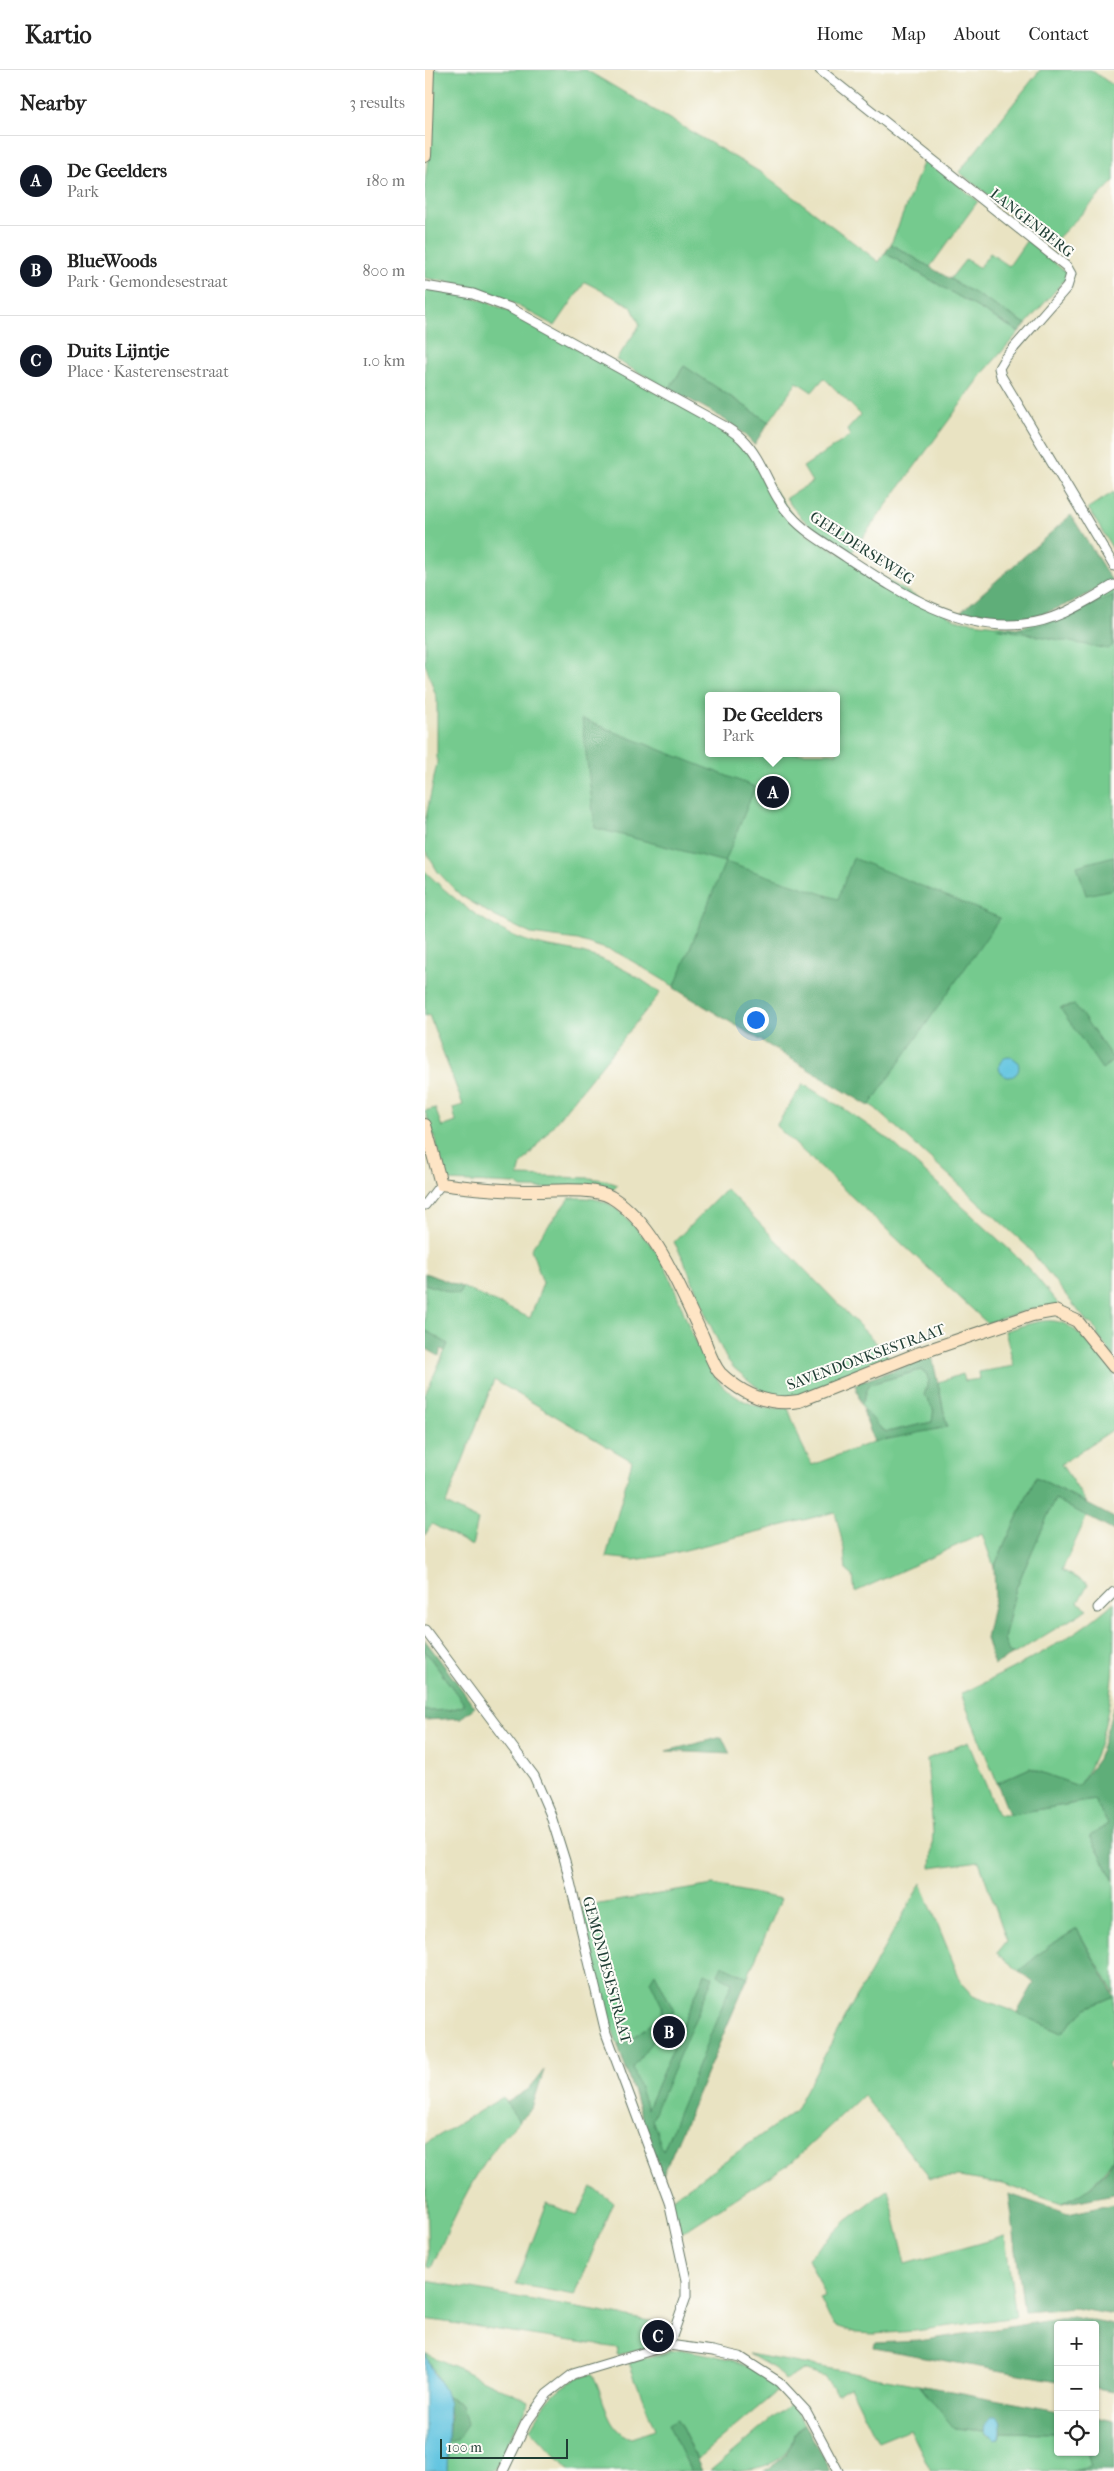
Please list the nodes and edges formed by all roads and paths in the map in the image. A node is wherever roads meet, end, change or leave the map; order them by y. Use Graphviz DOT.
graph roads {
  1 [pos="429,70"];
  2 [pos="820,70"];
  3 [pos="425,156"];
  4 [pos="425,286"];
  5 [pos="1114,566"];
  6 [pos="1114,585"];
  7 [pos="425,1125"];
  8 [pos="441,1184"];
  9 [pos="425,1205"];
  10 [pos="1114,1367"];
  11 [pos="1114,1592"];
  12 [pos="1098,1608"];
  13 [pos="425,1630"];
  14 [pos="669,2345"];
  15 [pos="503,2471"];
  16 [pos="838,2471"];
  1 -- 3 [label="street"];
  2 -- 5 [label="street, LANGENBERG"];
  4 -- 6 [label="street, GEELDERSEWEG"];
  7 -- 8 [label="street"];
  8 -- 9 [label="street"];
  8 -- 10 [label="street, SAVENDONKSESTRAAT"];
  11 -- 12 [label="street"];
  13 -- 14 [label="street, GEMONDESESTRAAT"];
  14 -- 15 [label="street"];
  14 -- 16 [label="street"];
}
